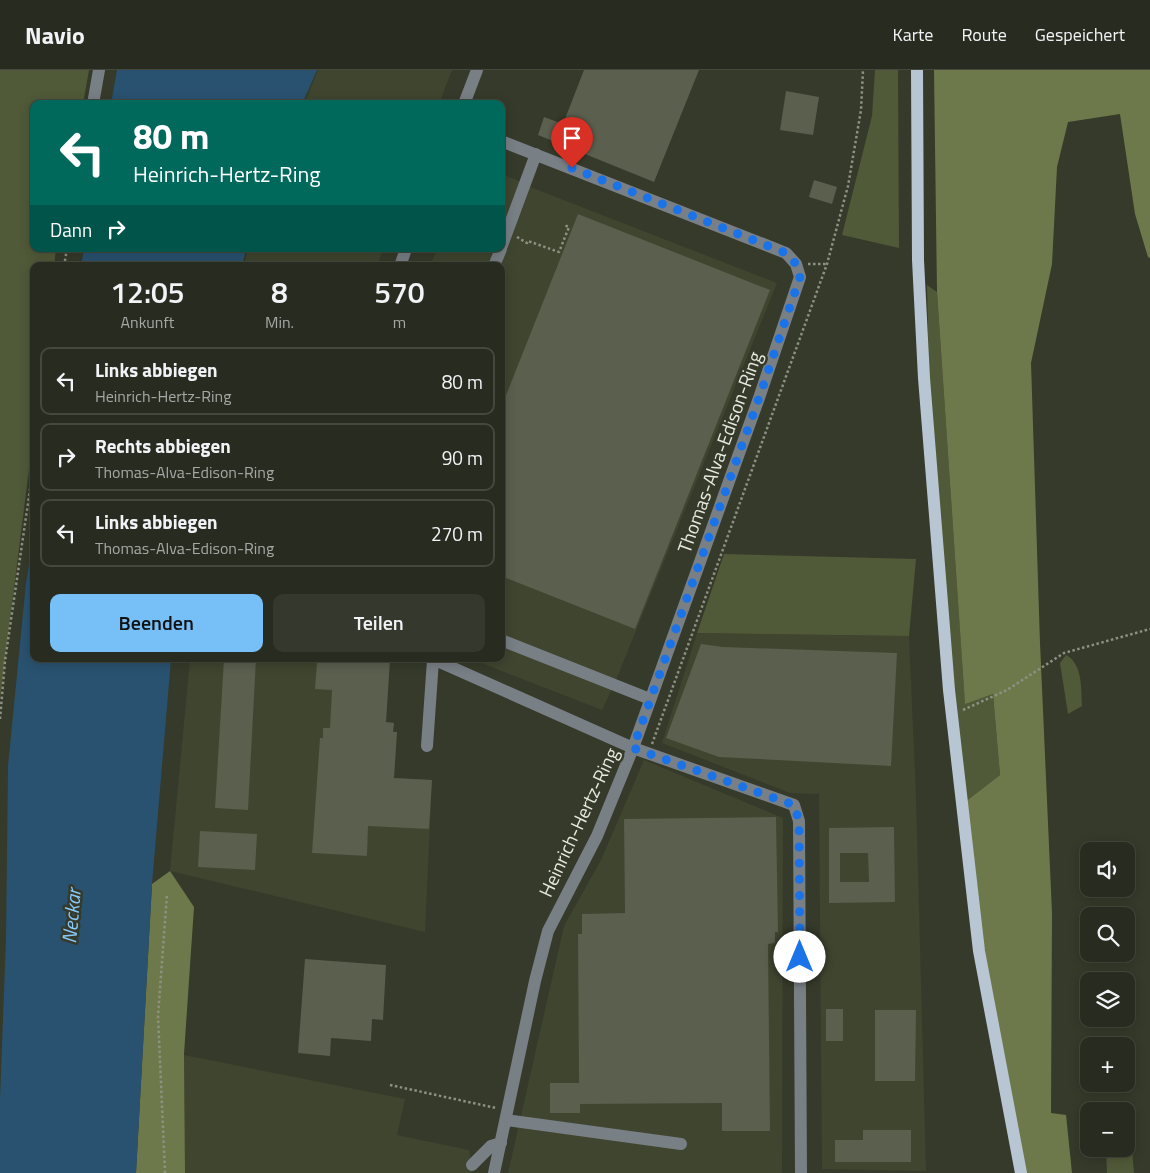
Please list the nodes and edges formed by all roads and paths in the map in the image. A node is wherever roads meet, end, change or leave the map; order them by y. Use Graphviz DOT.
graph roads {
  1 [pos="99,70"];
  2 [pos="477,70"];
  3 [pos="862,70"];
  4 [pos="917,70"];
  5 [pos="94,100"];
  6 [pos="466,100"];
  7 [pos="505,142"];
  8 [pos="536,154"];
  9 [pos="512,219"];
  10 [pos="564,224"];
  11 [pos="505,237"];
  12 [pos="796,264"];
  13 [pos="827,264"];
  14 [pos="30,489"];
  15 [pos="1150,629"];
  16 [pos="505,642"];
  17 [pos="433,662"];
  18 [pos="440,662"];
  19 [pos="650,699"];
  20 [pos="952,713"];
  21 [pos="0,719"];
  22 [pos="427,746"];
  23 [pos="633,748"];
  24 [pos="649,754"];
  25 [pos="167,894"];
  26 [pos="390,1085"];
  27 [pos="507,1115"];
  28 [pos="500,1143"];
  29 [pos="682,1144"];
  30 [pos="472,1165"];
  31 [pos="165,1173"];
  32 [pos="494,1173"];
  33 [pos="801,1173"];
  34 [pos="1021,1173"];
  1 -- 5 [label="street"];
  2 -- 6 [label="street"];
  3 -- 13 [label="path"];
  4 -- 20 [label="main road"];
  7 -- 8 [label="street"];
  8 -- 9 [label="street"];
  8 -- 12 [label="street"];
  9 -- 10 [label="path"];
  9 -- 11 [label="street"];
  12 -- 13 [label="path"];
  12 -- 19 [label="street, Thomas-Alva-Edison-Ring"];
  13 -- 24 [label="path"];
  14 -- 21 [label="path"];
  15 -- 20 [label="path"];
  16 -- 19 [label="street"];
  17 -- 22 [label="street"];
  18 -- 23 [label="street"];
  19 -- 23 [label="street, Thomas-Alva-Edison-Ring"];
  20 -- 34 [label="main road"];
  23 -- 24 [label="street, Heinrich-Hertz-Ring"];
  23 -- 27 [label="street, Heinrich-Hertz-Ring"];
  24 -- 33 [label="street, Heinrich-Hertz-Ring"];
  25 -- 31 [label="path"];
  26 -- 27 [label="path"];
  27 -- 28 [label="street, Heinrich-Hertz-Ring"];
  27 -- 29 [label="street"];
  28 -- 30 [label="street"];
  28 -- 32 [label="street, Heinrich-Hertz-Ring"];
}
